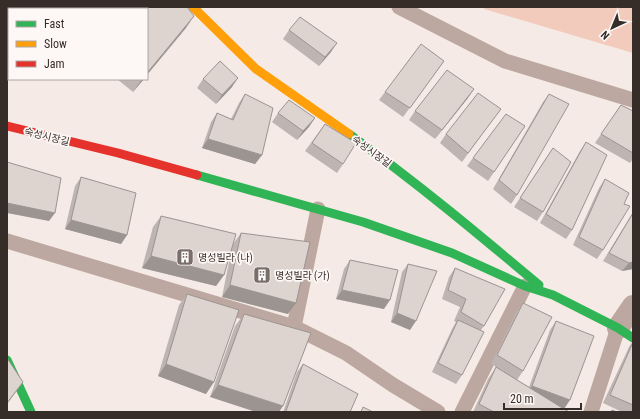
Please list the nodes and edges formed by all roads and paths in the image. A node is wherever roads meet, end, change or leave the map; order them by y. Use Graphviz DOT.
graph roads {
  1 [pos="193,7"];
  2 [pos="399,7"];
  3 [pos="633,100"];
  4 [pos="7,126"];
  5 [pos="318,209"];
  6 [pos="7,241"];
  7 [pos="525,286"];
  8 [pos="553,296"];
  9 [pos="633,306"];
  10 [pos="294,327"];
  11 [pos="626,333"];
  12 [pos="7,360"];
  13 [pos="31,412"];
  14 [pos="438,412"];
  15 [pos="462,412"];
  16 [pos="591,412"];
  1 -- 8 [label="street, 숙성시장길"];
  2 -- 3 [label="lane"];
  4 -- 5 [label="street, 숙성시장길"];
  5 -- 7 [label="street, 숙성시장길"];
  5 -- 10 [label="lane"];
  6 -- 10 [label="lane"];
  7 -- 8 [label="street, 숙성시장길"];
  7 -- 15 [label="lane"];
  8 -- 11 [label="street, 숙성시장길"];
  9 -- 11 [label="street"];
  10 -- 14 [label="lane"];
  11 -- 16 [label="lane"];
  12 -- 13 [label="street"];
}
